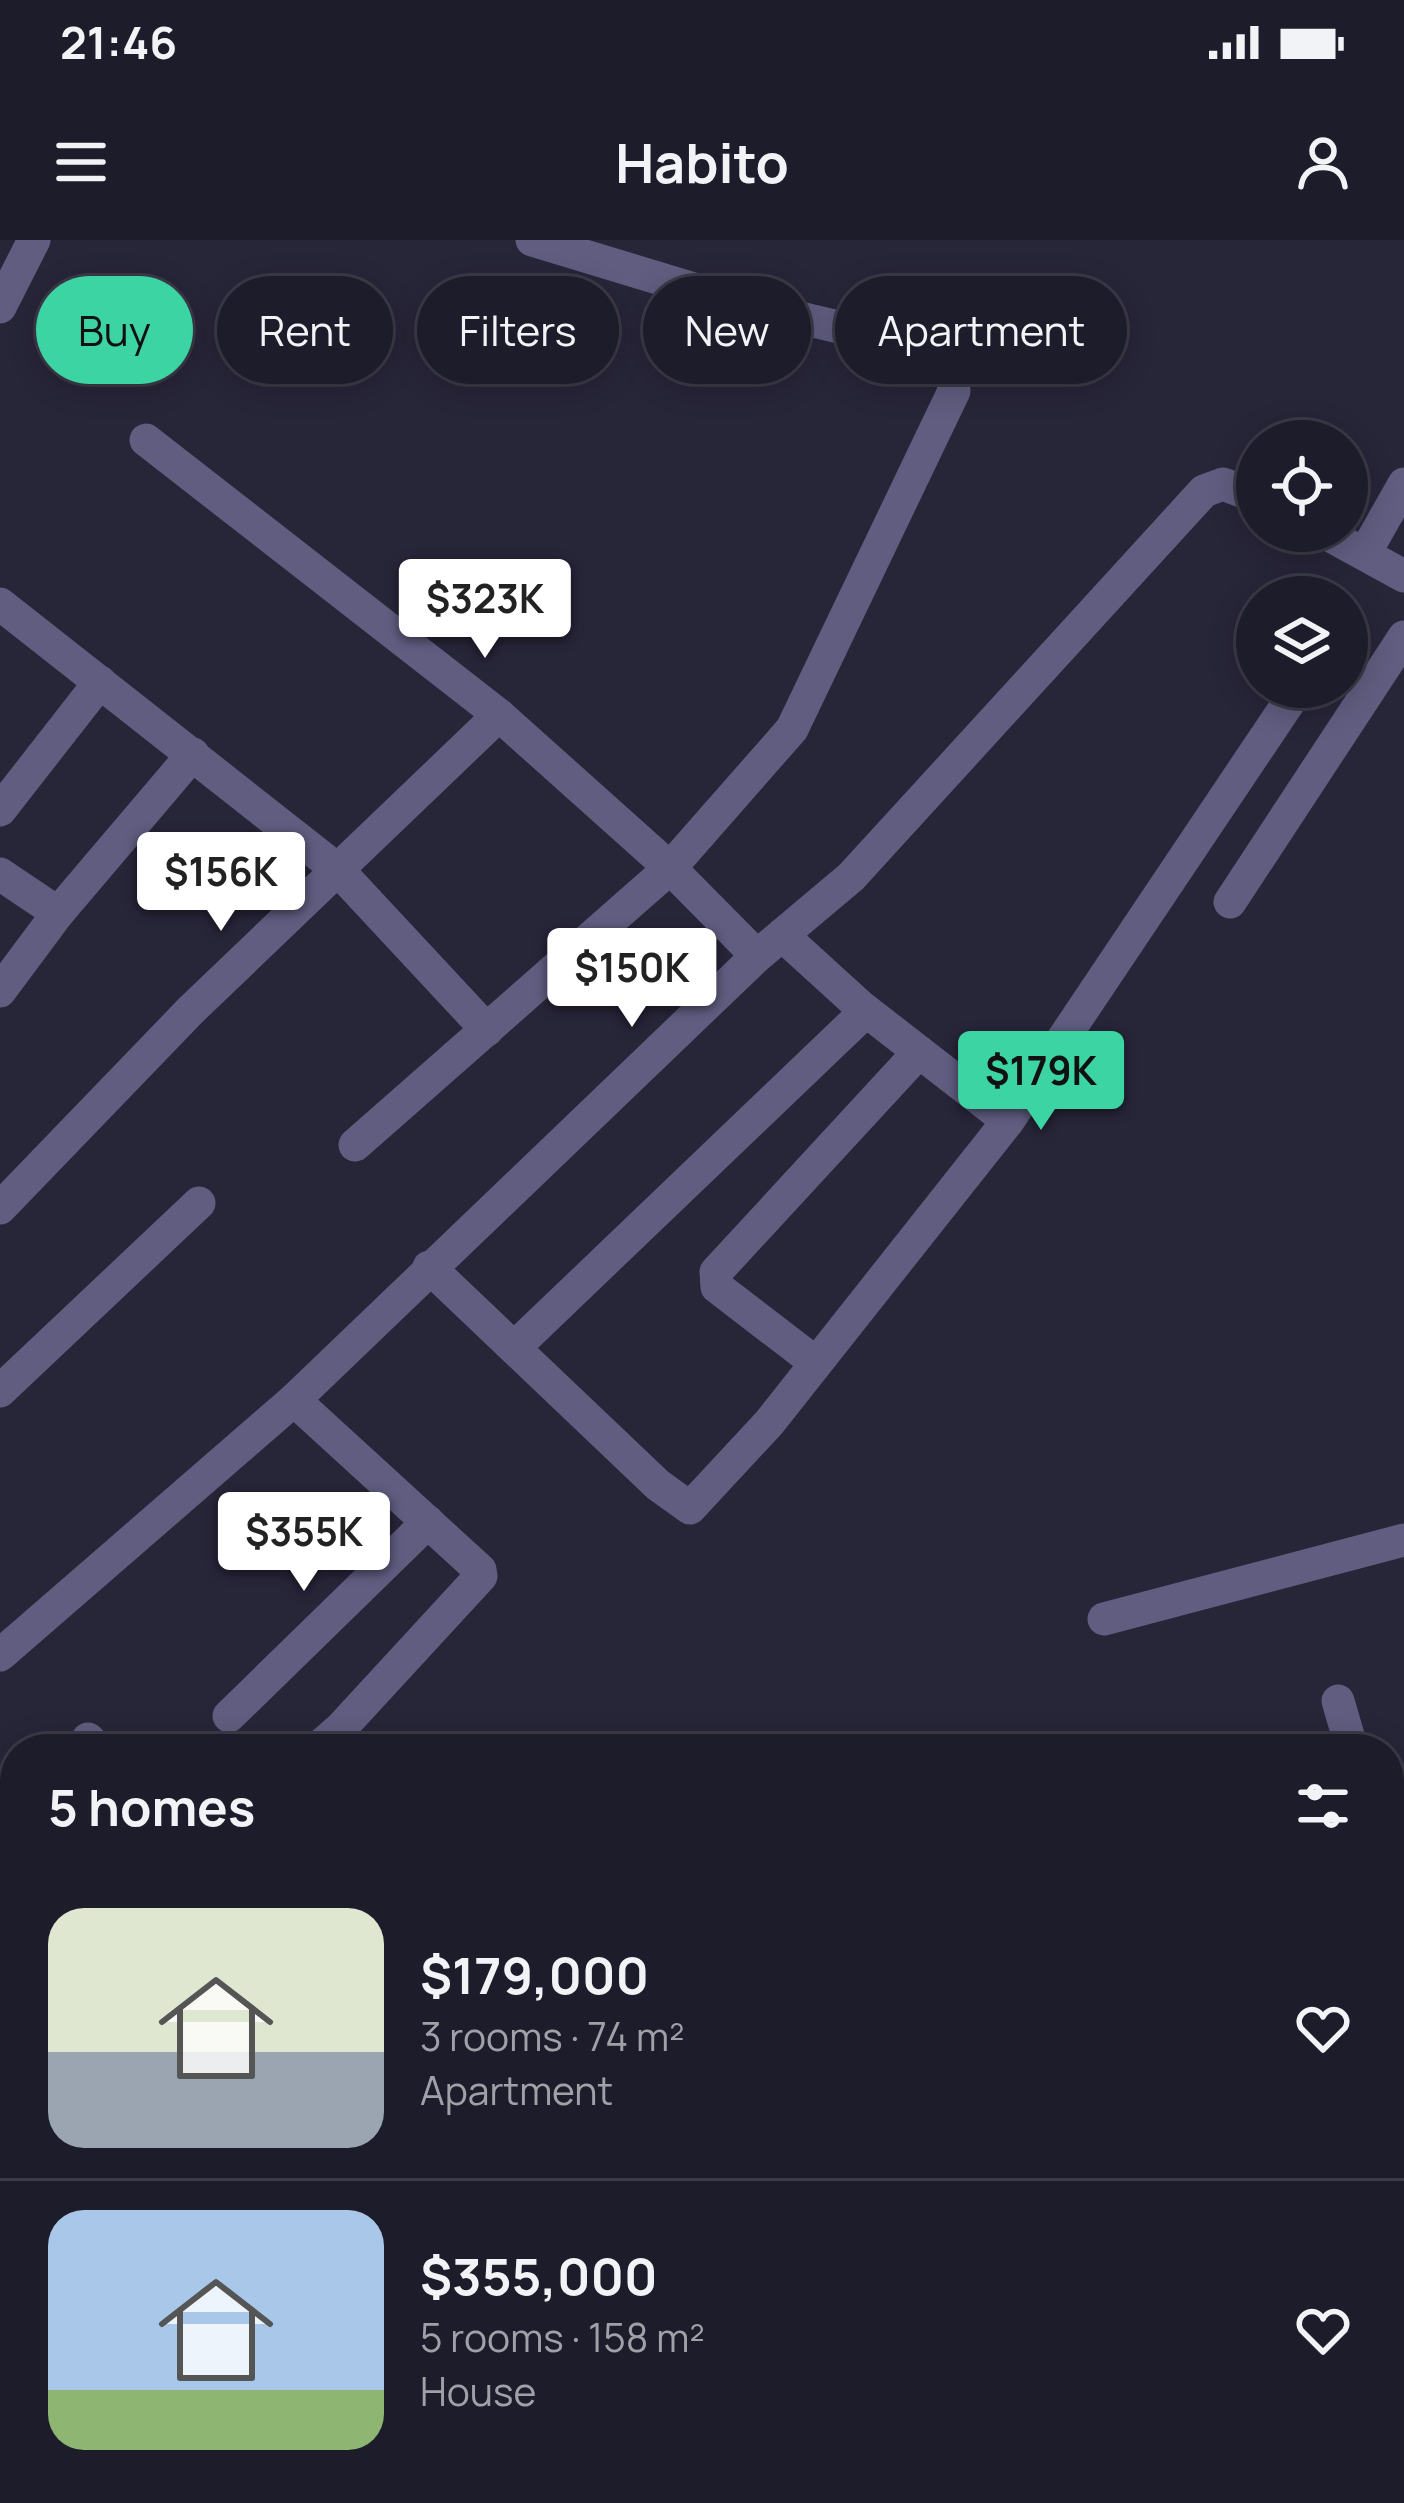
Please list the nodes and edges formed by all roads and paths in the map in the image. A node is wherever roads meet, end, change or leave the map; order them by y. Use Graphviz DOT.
graph roads {
  1 [pos="34,240"];
  2 [pos="532,240"];
  3 [pos="0,307"];
  4 [pos="146,440"];
  5 [pos="1404,484"];
  6 [pos="1236,489"];
  7 [pos="1365,553"];
  8 [pos="1404,576"];
  9 [pos="0,604"];
  10 [pos="1404,638"];
  11 [pos="100,682"];
  12 [pos="1285,708"];
  13 [pos="499,715"];
  14 [pos="193,754"];
  15 [pos="0,810"];
  16 [pos="670,868"];
  17 [pos="338,870"];
  18 [pos="0,874"];
  19 [pos="1230,902"];
  20 [pos="58,913"];
  21 [pos="769,945"];
  22 [pos="0,991"];
  23 [pos="866,1011"];
  24 [pos="487,1030"];
  25 [pos="920,1052"];
  26 [pos="1008,1121"];
  27 [pos="355,1145"];
  28 [pos="200,1203"];
  29 [pos="0,1208"];
  30 [pos="429,1267"];
  31 [pos="515,1347"];
  32 [pos="816,1363"];
  33 [pos="0,1391"];
  34 [pos="294,1400"];
  35 [pos="428,1522"];
  36 [pos="1404,1540"];
  37 [pos="1104,1619"];
  38 [pos="0,1655"];
  39 [pos="1338,1701"];
  40 [pos="229,1716"];
  41 [pos="334,1734"];
  42 [pos="1348,1734"];
  1 -- 3 [label="street"];
  2 -- 16 [label="street"];
  4 -- 13 [label="street"];
  5 -- 7 [label="street"];
  6 -- 21 [label="street"];
  7 -- 8 [label="street"];
  9 -- 11 [label="street"];
  10 -- 19 [label="street"];
  11 -- 14 [label="street"];
  11 -- 15 [label="street"];
  12 -- 26 [label="street"];
  13 -- 16 [label="street"];
  13 -- 17 [label="street"];
  14 -- 17 [label="street"];
  14 -- 20 [label="street"];
  16 -- 21 [label="street"];
  16 -- 24 [label="street"];
  17 -- 24 [label="street"];
  17 -- 29 [label="street"];
  18 -- 20 [label="street"];
  20 -- 22 [label="street"];
  21 -- 23 [label="street"];
  21 -- 30 [label="street"];
  23 -- 25 [label="street"];
  23 -- 31 [label="street"];
  24 -- 27 [label="street"];
  25 -- 26 [label="street"];
  25 -- 32 [label="street"];
  26 -- 32 [label="street"];
  28 -- 33 [label="street"];
  30 -- 31 [label="street"];
  30 -- 34 [label="street"];
  31 -- 32 [label="street"];
  34 -- 35 [label="street"];
  34 -- 38 [label="street"];
  35 -- 40 [label="street"];
  35 -- 41 [label="street"];
  36 -- 37 [label="street"];
  39 -- 42 [label="street"];
}
